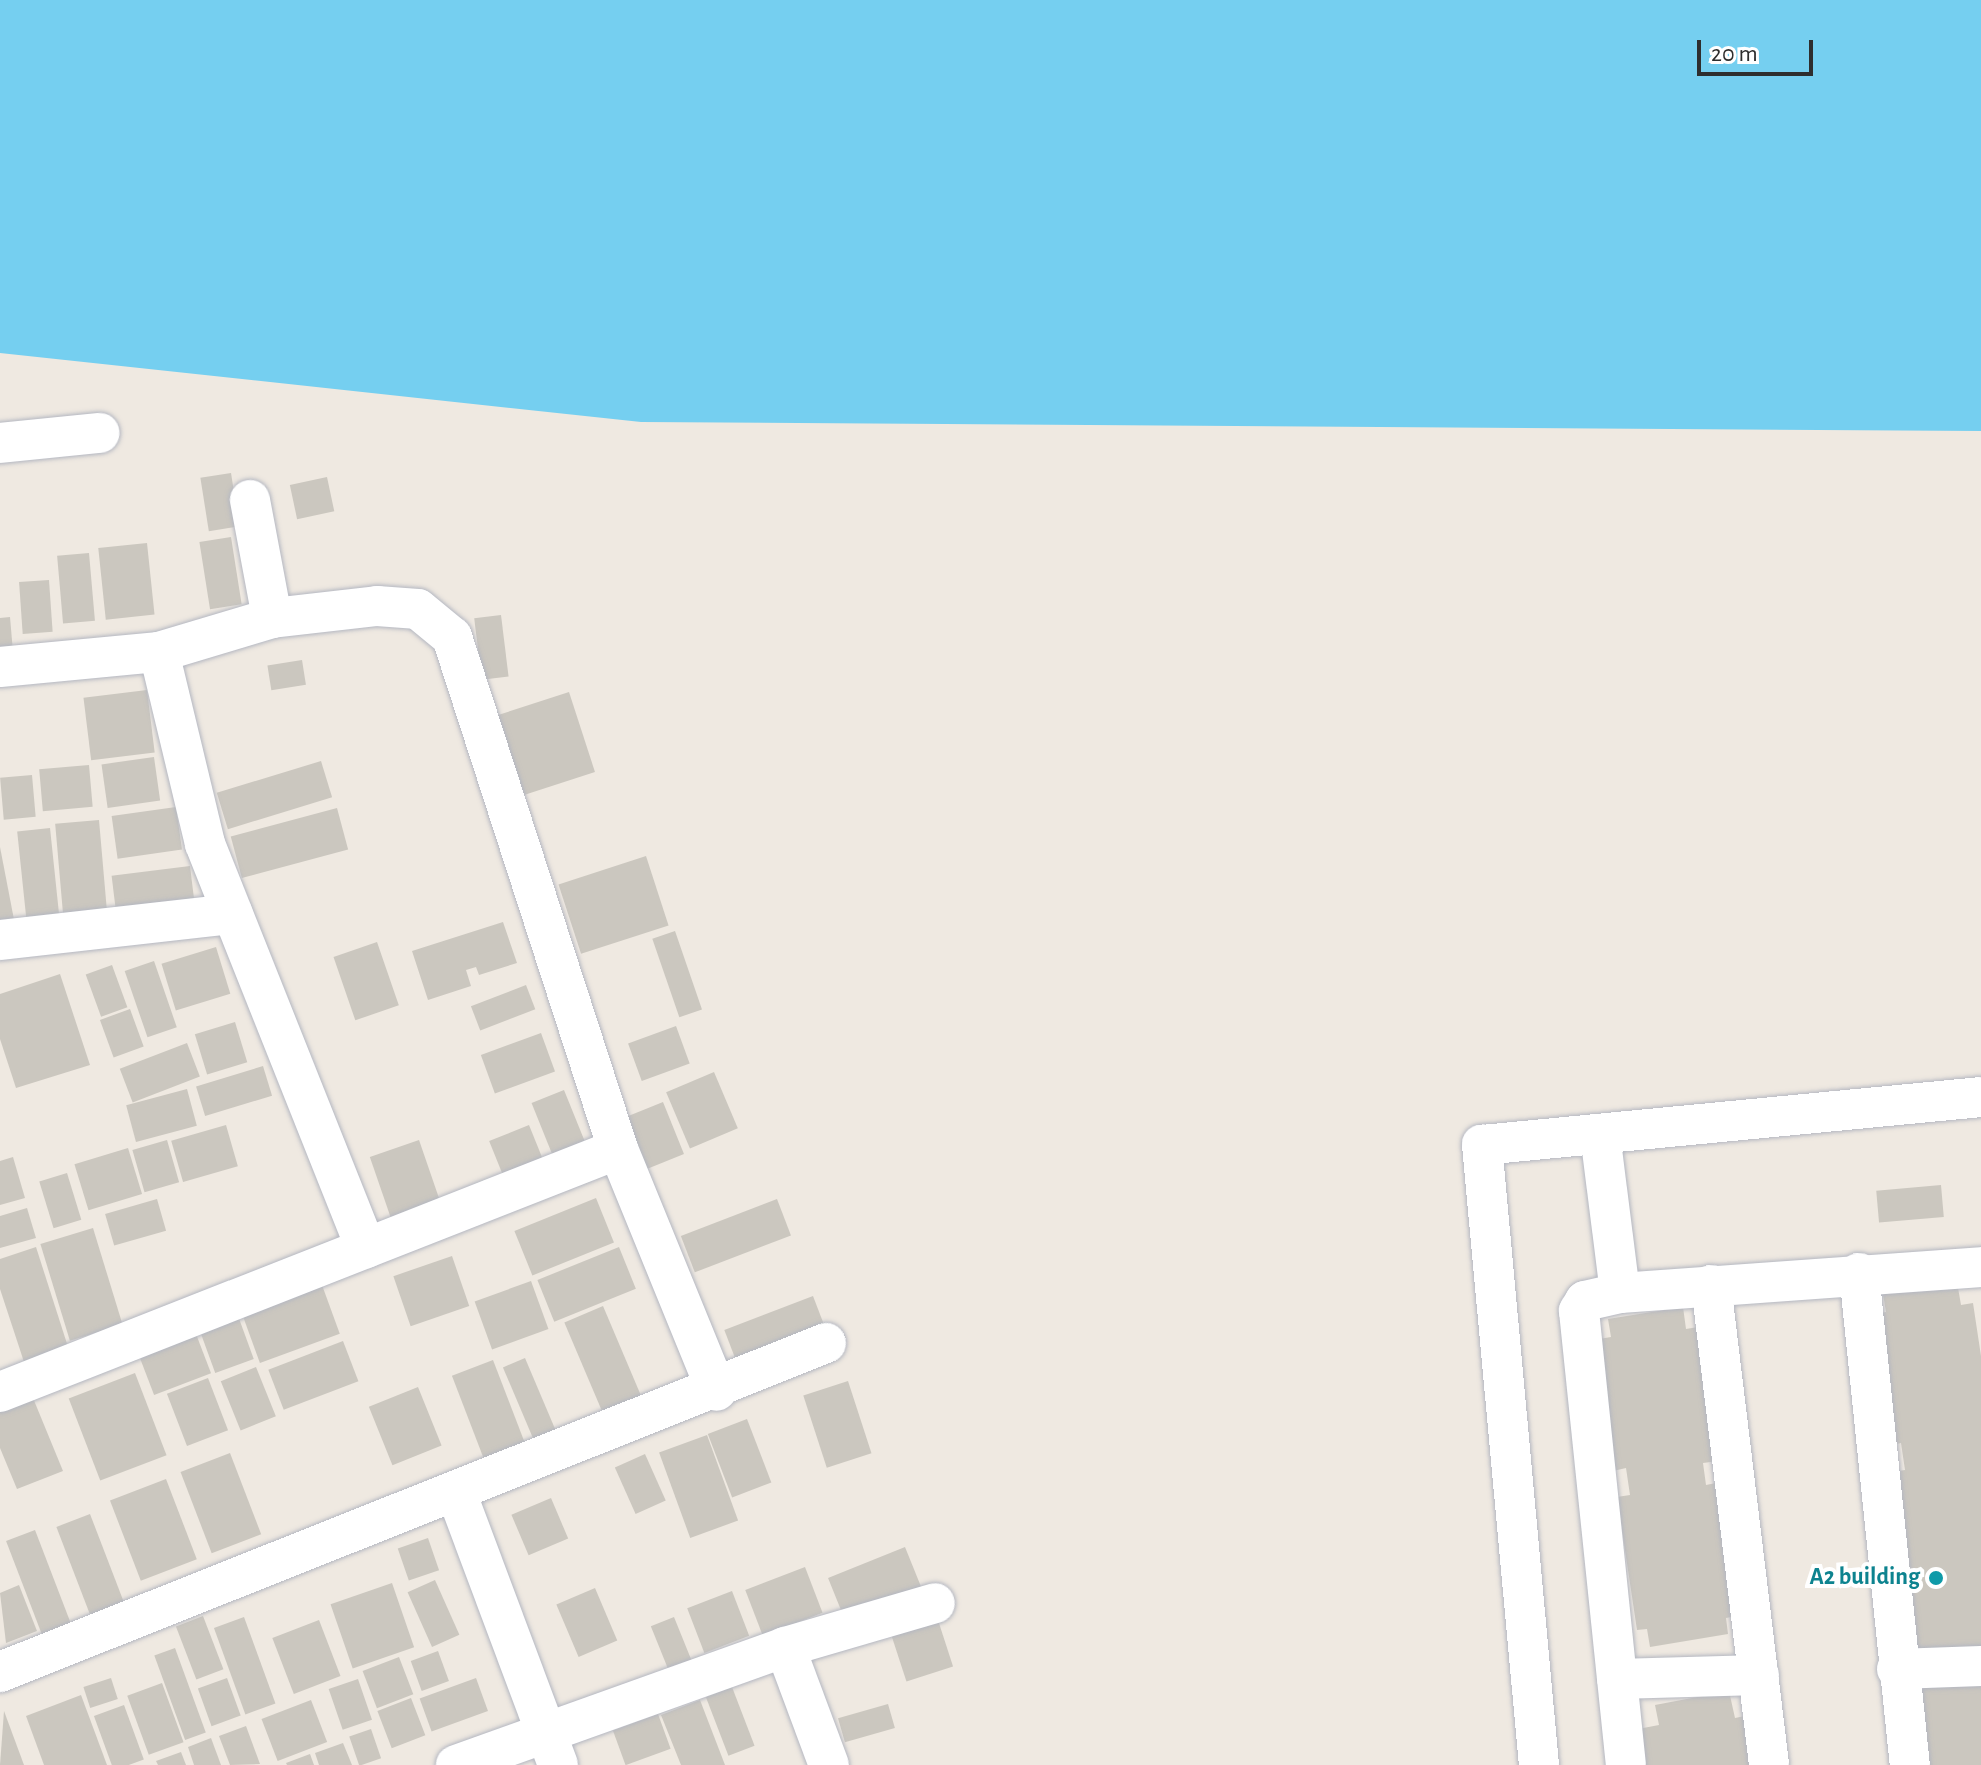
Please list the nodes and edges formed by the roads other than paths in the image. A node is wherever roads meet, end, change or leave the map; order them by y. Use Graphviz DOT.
graph roads {
  1 [pos="99,433"];
  2 [pos="0,443"];
  3 [pos="250,500"];
  4 [pos="272,618"];
  5 [pos="159,652"];
  6 [pos="0,667"];
  7 [pos="233,914"];
  8 [pos="0,940"];
  9 [pos="1981,1097"];
  10 [pos="1600,1134"];
  11 [pos="618,1149"];
  12 [pos="366,1248"];
  13 [pos="1981,1267"];
  14 [pos="1859,1273"];
  15 [pos="1711,1285"];
  16 [pos="1620,1293"];
  17 [pos="826,1343"];
  18 [pos="717,1391"];
  19 [pos="0,1392"];
  20 [pos="456,1492"];
  21 [pos="935,1603"];
  22 [pos="785,1647"];
  23 [pos="1981,1666"];
  24 [pos="1897,1669"];
  25 [pos="0,1672"];
  26 [pos="1759,1675"];
  27 [pos="1617,1679"];
  28 [pos="552,1751"];
  29 [pos="456,1765"];
  30 [pos="829,1765"];
  31 [pos="1539,1765"];
  32 [pos="1626,1765"];
  33 [pos="1769,1765"];
  34 [pos="1910,1765"];
  1 -- 2 [label="street"];
  3 -- 4 [label="street"];
  4 -- 5 [label="street"];
  4 -- 11 [label="street"];
  5 -- 6 [label="street"];
  5 -- 7 [label="street"];
  7 -- 8 [label="street"];
  7 -- 12 [label="street"];
  9 -- 10 [label="street"];
  10 -- 16 [label="street"];
  10 -- 31 [label="street"];
  11 -- 12 [label="street"];
  11 -- 18 [label="street"];
  12 -- 19 [label="street"];
  13 -- 14 [label="street"];
  14 -- 15 [label="street"];
  14 -- 24 [label="street"];
  15 -- 16 [label="street"];
  15 -- 26 [label="street"];
  16 -- 27 [label="street"];
  17 -- 18 [label="street"];
  18 -- 20 [label="street"];
  20 -- 25 [label="street"];
  20 -- 28 [label="street"];
  21 -- 22 [label="street"];
  22 -- 28 [label="street"];
  22 -- 30 [label="street"];
  23 -- 24 [label="street"];
  24 -- 34 [label="street"];
  26 -- 27 [label="street"];
  26 -- 33 [label="street"];
  27 -- 32 [label="street"];
  28 -- 29 [label="street"];
}
